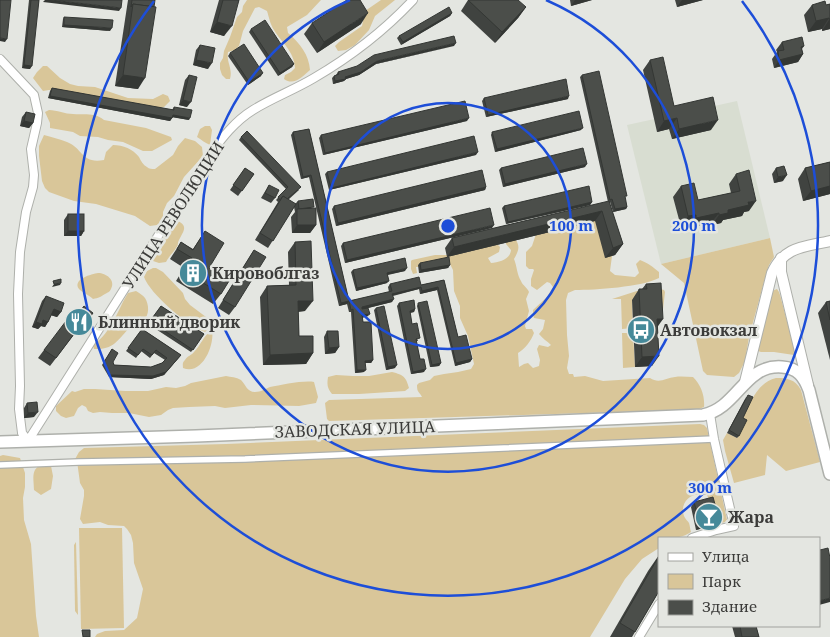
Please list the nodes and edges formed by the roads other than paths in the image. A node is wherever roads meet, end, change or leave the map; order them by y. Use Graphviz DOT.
graph roads {
  1 [pos="413,0"];
  2 [pos="0,59"];
  3 [pos="830,241"];
  4 [pos="780,258"];
  5 [pos="746,382"];
  6 [pos="809,390"];
  7 [pos="710,414"];
  8 [pos="714,439"];
  9 [pos="28,441"];
  10 [pos="0,442"];
  11 [pos="0,466"];
  12 [pos="830,474"];
  13 [pos="695,537"];
  14 [pos="658,606"];
  15 [pos="639,637"];
  1 -- 9 [label="street, УЛИЦА РЕВОЛЮЦИИ"];
  2 -- 9 [label="street"];
  3 -- 4 [label="street"];
  4 -- 5 [label="street"];
  4 -- 6 [label="street"];
  5 -- 6 [label="main road"];
  5 -- 7 [label="main road"];
  6 -- 12 [label="main road"];
  7 -- 8 [label="street"];
  7 -- 9 [label="main road, ЗАВОДСКАЯ УЛИЦА"];
  8 -- 11 [label="street"];
  8 -- 13 [label="street"];
  9 -- 10 [label="main road, ЗАВОДСКАЯ УЛИЦА"];
  14 -- 15 [label="street"];
}
